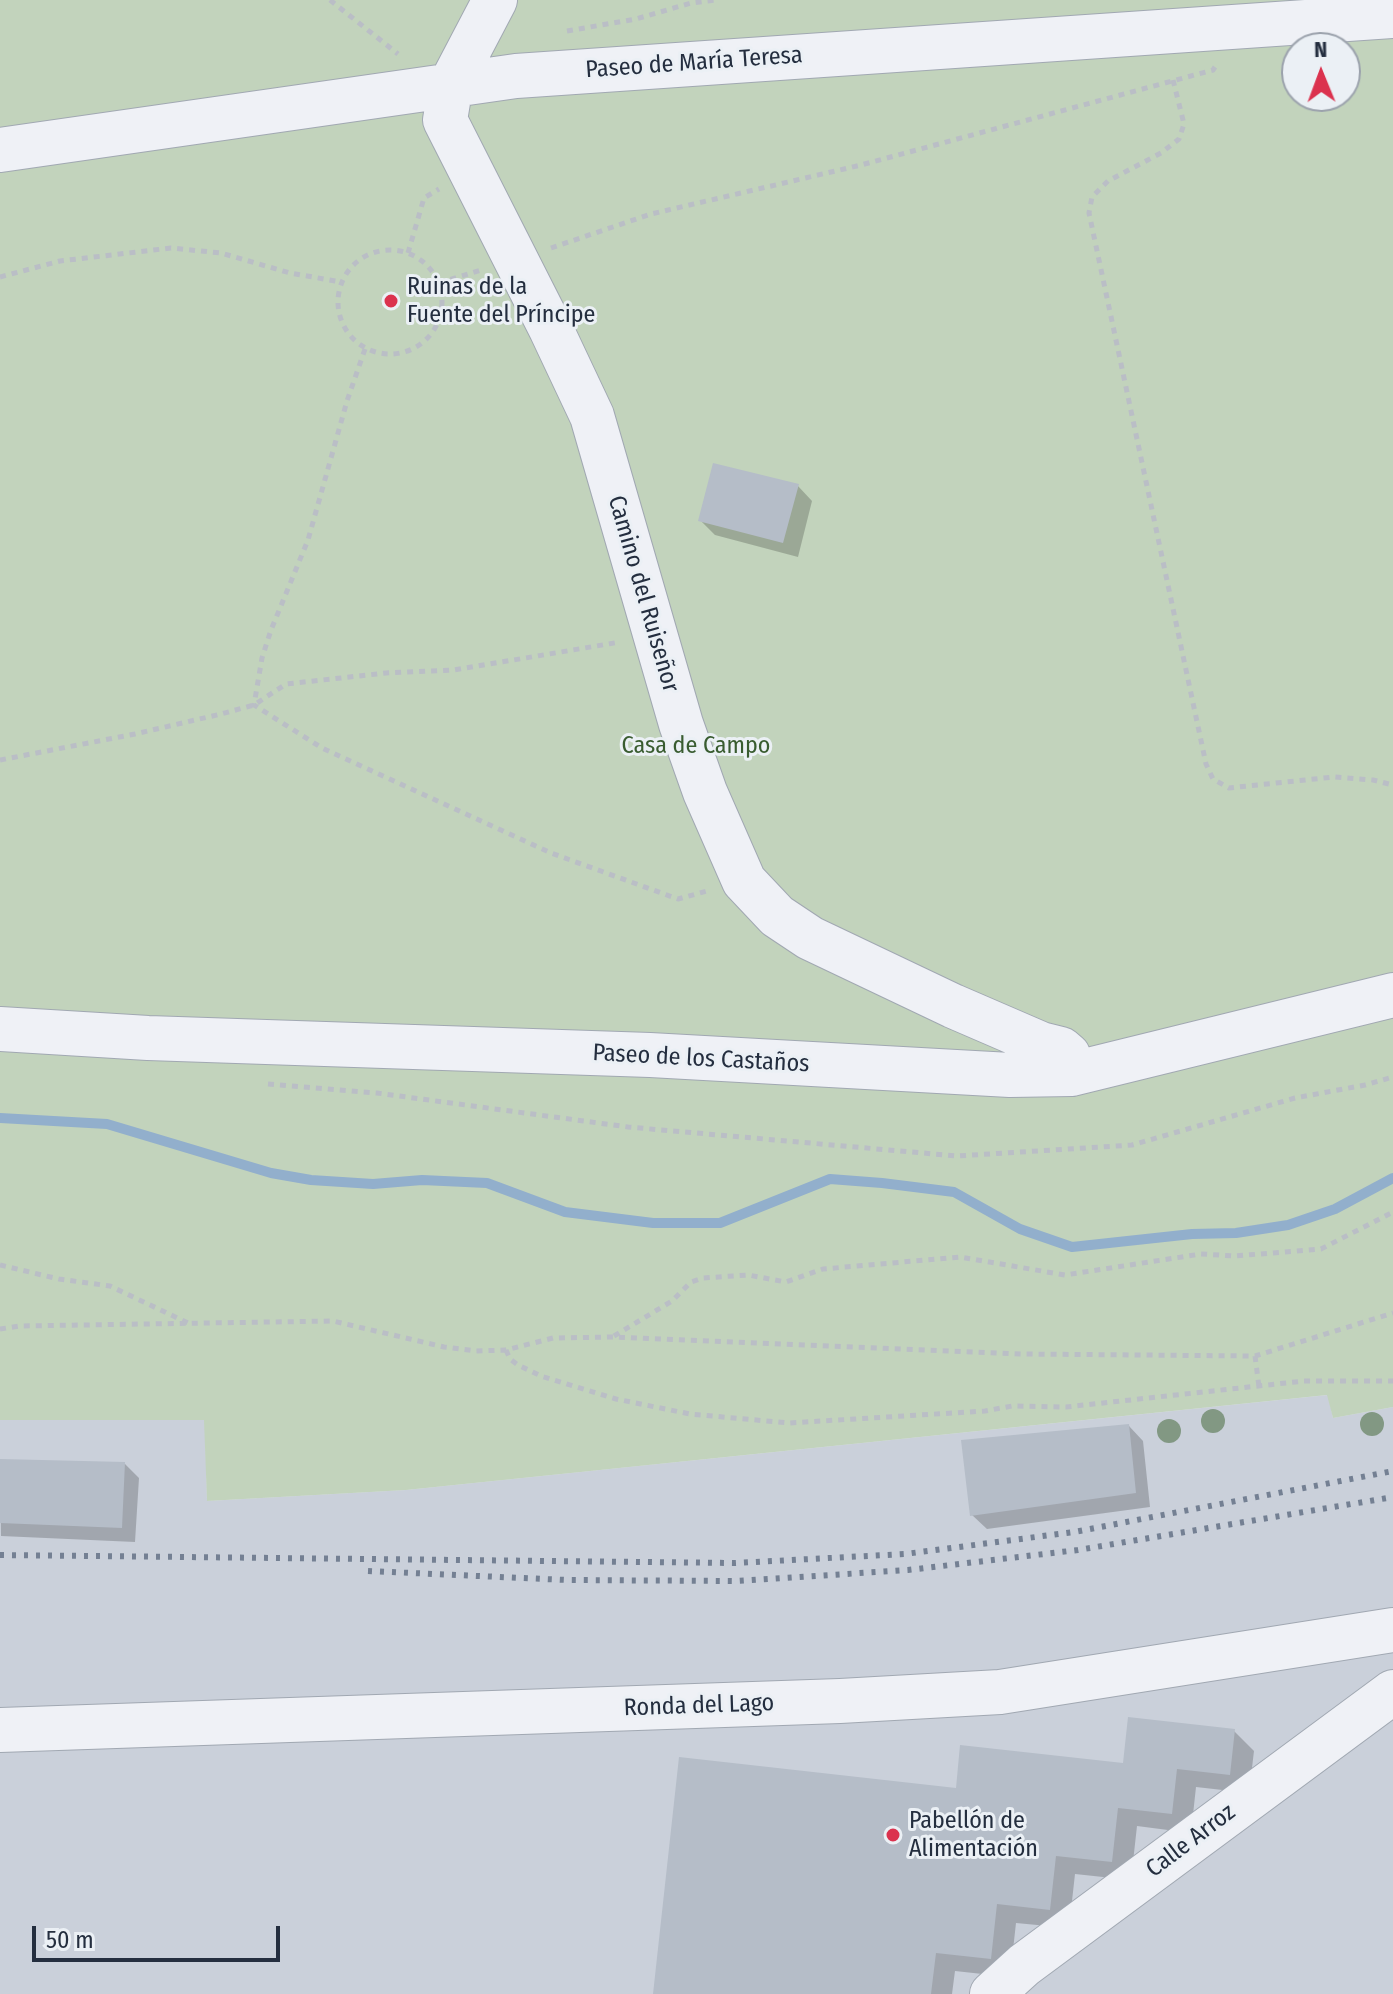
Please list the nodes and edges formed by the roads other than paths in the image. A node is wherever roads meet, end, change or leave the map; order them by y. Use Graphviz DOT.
graph roads {
  1 [pos="495,0"];
  2 [pos="1393,16"];
  3 [pos="451,84"];
  4 [pos="0,150"];
  5 [pos="1393,995"];
  6 [pos="0,1029"];
  7 [pos="1072,1074"];
  8 [pos="1393,1630"];
  9 [pos="1393,1692"];
  10 [pos="0,1730"];
  11 [pos="992,1994"];
  1 -- 3 [label="street, Camino del Ruiseñor"];
  2 -- 3 [label="street, Paseo de María Teresa"];
  3 -- 4 [label="street, Paseo de María Teresa"];
  3 -- 7 [label="street, Camino del Ruiseñor"];
  5 -- 7 [label="street, Paseo de los Castaños"];
  6 -- 7 [label="street, Paseo de los Castaños"];
  8 -- 10 [label="street, Ronda del Lago"];
  9 -- 11 [label="street, Calle Arroz"];
}
